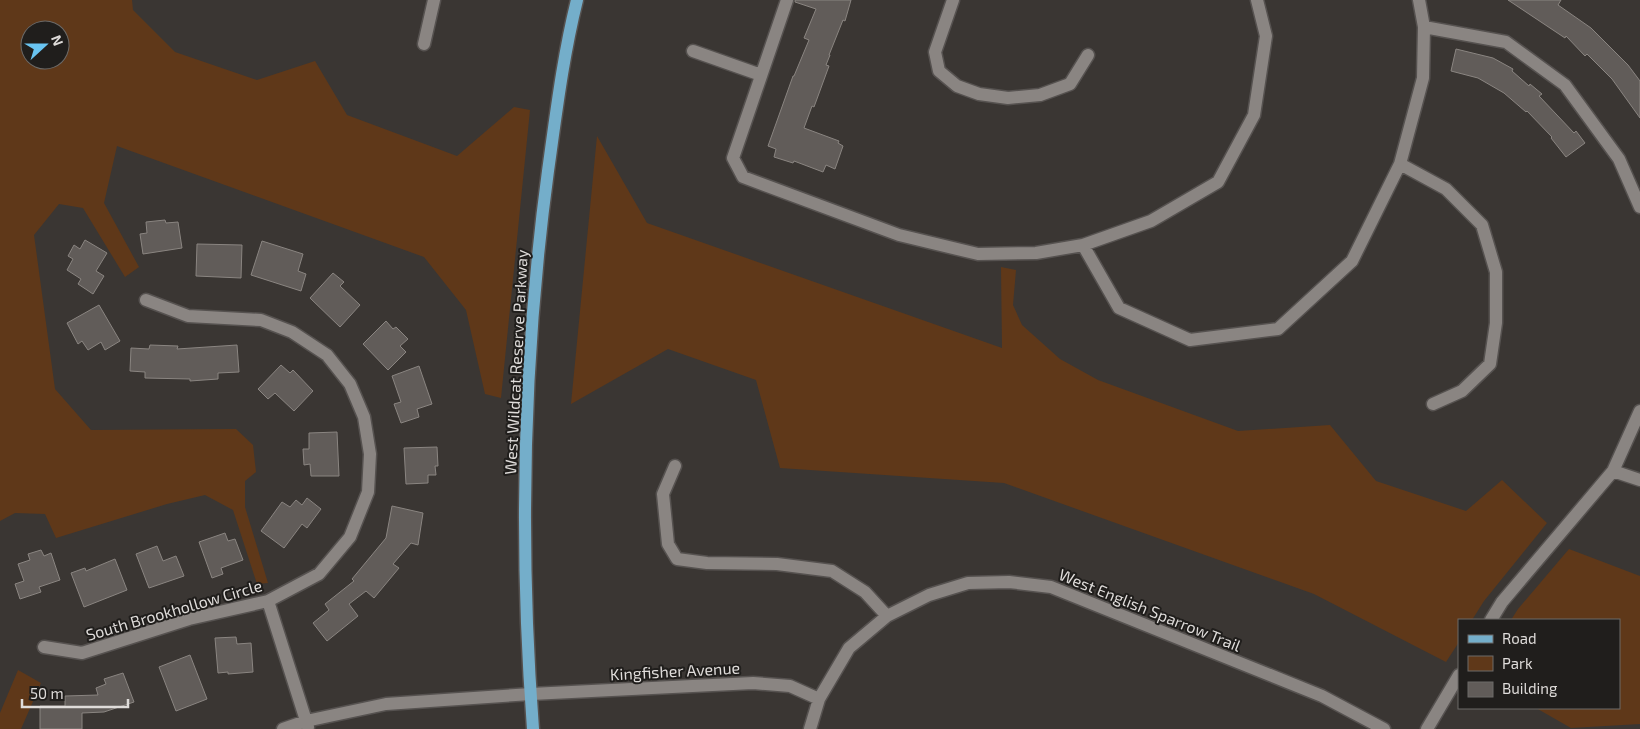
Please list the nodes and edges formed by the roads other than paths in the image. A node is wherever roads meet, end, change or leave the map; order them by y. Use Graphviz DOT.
graph roads {
  1 [pos="434,0"];
  2 [pos="577,0"];
  3 [pos="788,0"];
  4 [pos="953,0"];
  5 [pos="1256,0"];
  6 [pos="1419,0"];
  7 [pos="1424,27"];
  8 [pos="424,44"];
  9 [pos="693,51"];
  10 [pos="1088,55"];
  11 [pos="761,75"];
  12 [pos="1400,164"];
  13 [pos="1640,207"];
  14 [pos="1083,245"];
  15 [pos="146,300"];
  16 [pos="1433,404"];
  17 [pos="1640,411"];
  18 [pos="675,466"];
  19 [pos="1613,471"];
  20 [pos="1640,480"];
  21 [pos="268,601"];
  22 [pos="888,616"];
  23 [pos="1492,619"];
  24 [pos="44,647"];
  25 [pos="1458,677"];
  26 [pos="531,694"];
  27 [pos="818,699"];
  28 [pos="308,725"];
  29 [pos="283,729"];
  30 [pos="534,729"];
  31 [pos="810,729"];
  32 [pos="1384,729"];
  33 [pos="1427,729"];
  1 -- 8 [label="street"];
  2 -- 26 [label="main road, West Wildcat Reserve Parkway"];
  3 -- 11 [label="street"];
  4 -- 10 [label="street"];
  5 -- 14 [label="street"];
  6 -- 7 [label="street"];
  7 -- 12 [label="street"];
  7 -- 13 [label="street"];
  9 -- 11 [label="street"];
  11 -- 14 [label="street"];
  12 -- 14 [label="street"];
  12 -- 16 [label="street"];
  15 -- 21 [label="street, South Brookhollow Circle"];
  17 -- 19 [label="street"];
  18 -- 22 [label="street"];
  19 -- 20 [label="street"];
  19 -- 23 [label="street"];
  21 -- 24 [label="street, South Brookhollow Circle"];
  21 -- 28 [label="street"];
  22 -- 27 [label="street, West English Sparrow Trail"];
  22 -- 32 [label="street, West English Sparrow Trail"];
  25 -- 33 [label="street"];
  26 -- 27 [label="street, Kingfisher Avenue"];
  26 -- 28 [label="street, Kingfisher Avenue"];
  26 -- 30 [label="main road, West Wildcat Reserve Parkway"];
  27 -- 31 [label="street, West English Sparrow Trail"];
  28 -- 29 [label="street, Kingfisher Avenue"];
}
